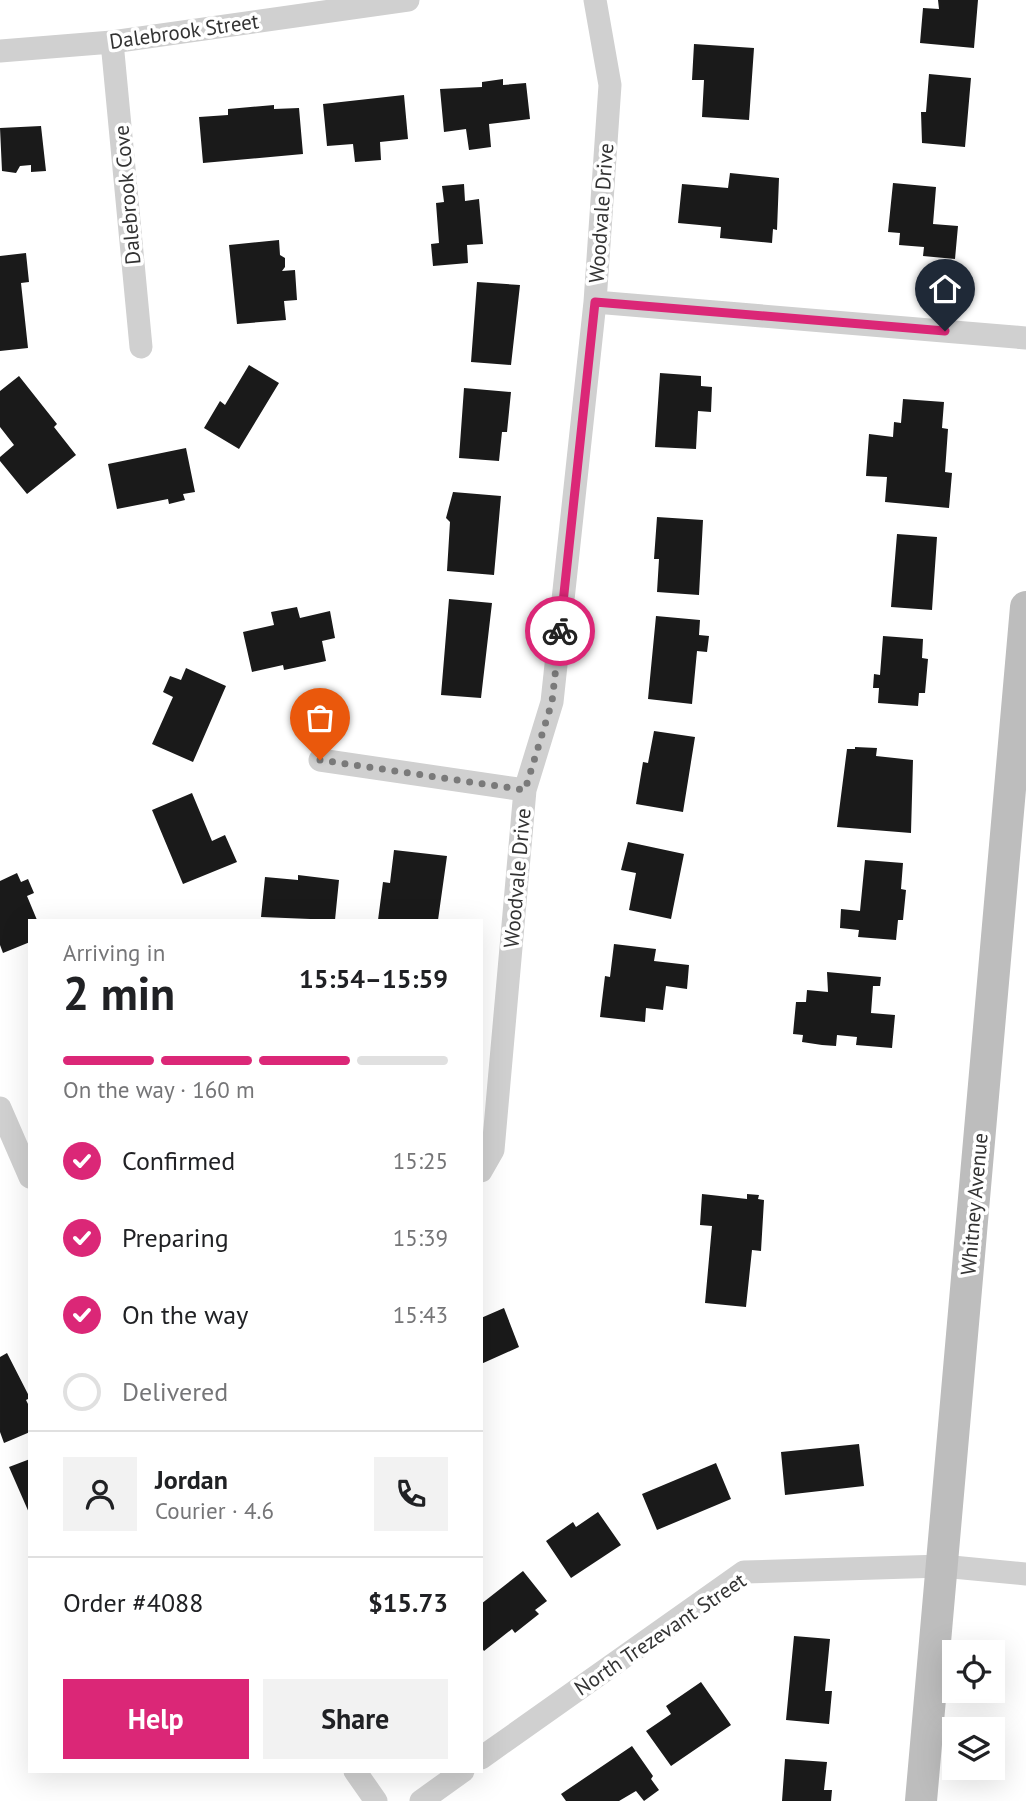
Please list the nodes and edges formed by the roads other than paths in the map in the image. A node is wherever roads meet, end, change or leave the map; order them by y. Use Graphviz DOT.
graph roads {
  1 [pos="408,0"];
  2 [pos="595,0"];
  3 [pos="113,42"];
  4 [pos="0,51"];
  5 [pos="595,302"];
  6 [pos="1026,338"];
  7 [pos="141,347"];
  8 [pos="1026,607"];
  9 [pos="320,760"];
  10 [pos="525,790"];
  11 [pos="0,1108"];
  12 [pos="483,1168"];
  13 [pos="28,1172"];
  14 [pos="942,1566"];
  15 [pos="1026,1574"];
  16 [pos="483,1757"];
  17 [pos="356,1773"];
  18 [pos="460,1773"];
  19 [pos="376,1801"];
  20 [pos="421,1801"];
  21 [pos="921,1801"];
  1 -- 3 [label="street, Dalebrook Street"];
  2 -- 5 [label="street, Woodvale Drive"];
  3 -- 4 [label="street, Dalebrook Street"];
  3 -- 7 [label="street, Dalebrook Cove"];
  5 -- 6 [label="street"];
  5 -- 10 [label="street, Woodvale Drive"];
  8 -- 14 [label="main road, Whitney Avenue"];
  9 -- 10 [label="street"];
  10 -- 12 [label="street, Woodvale Drive"];
  11 -- 13 [label="street"];
  14 -- 15 [label="street, North Trezevant Street"];
  14 -- 16 [label="street, North Trezevant Street"];
  14 -- 21 [label="main road, Whitney Avenue"];
  17 -- 19 [label="street"];
  18 -- 20 [label="street"];
}
